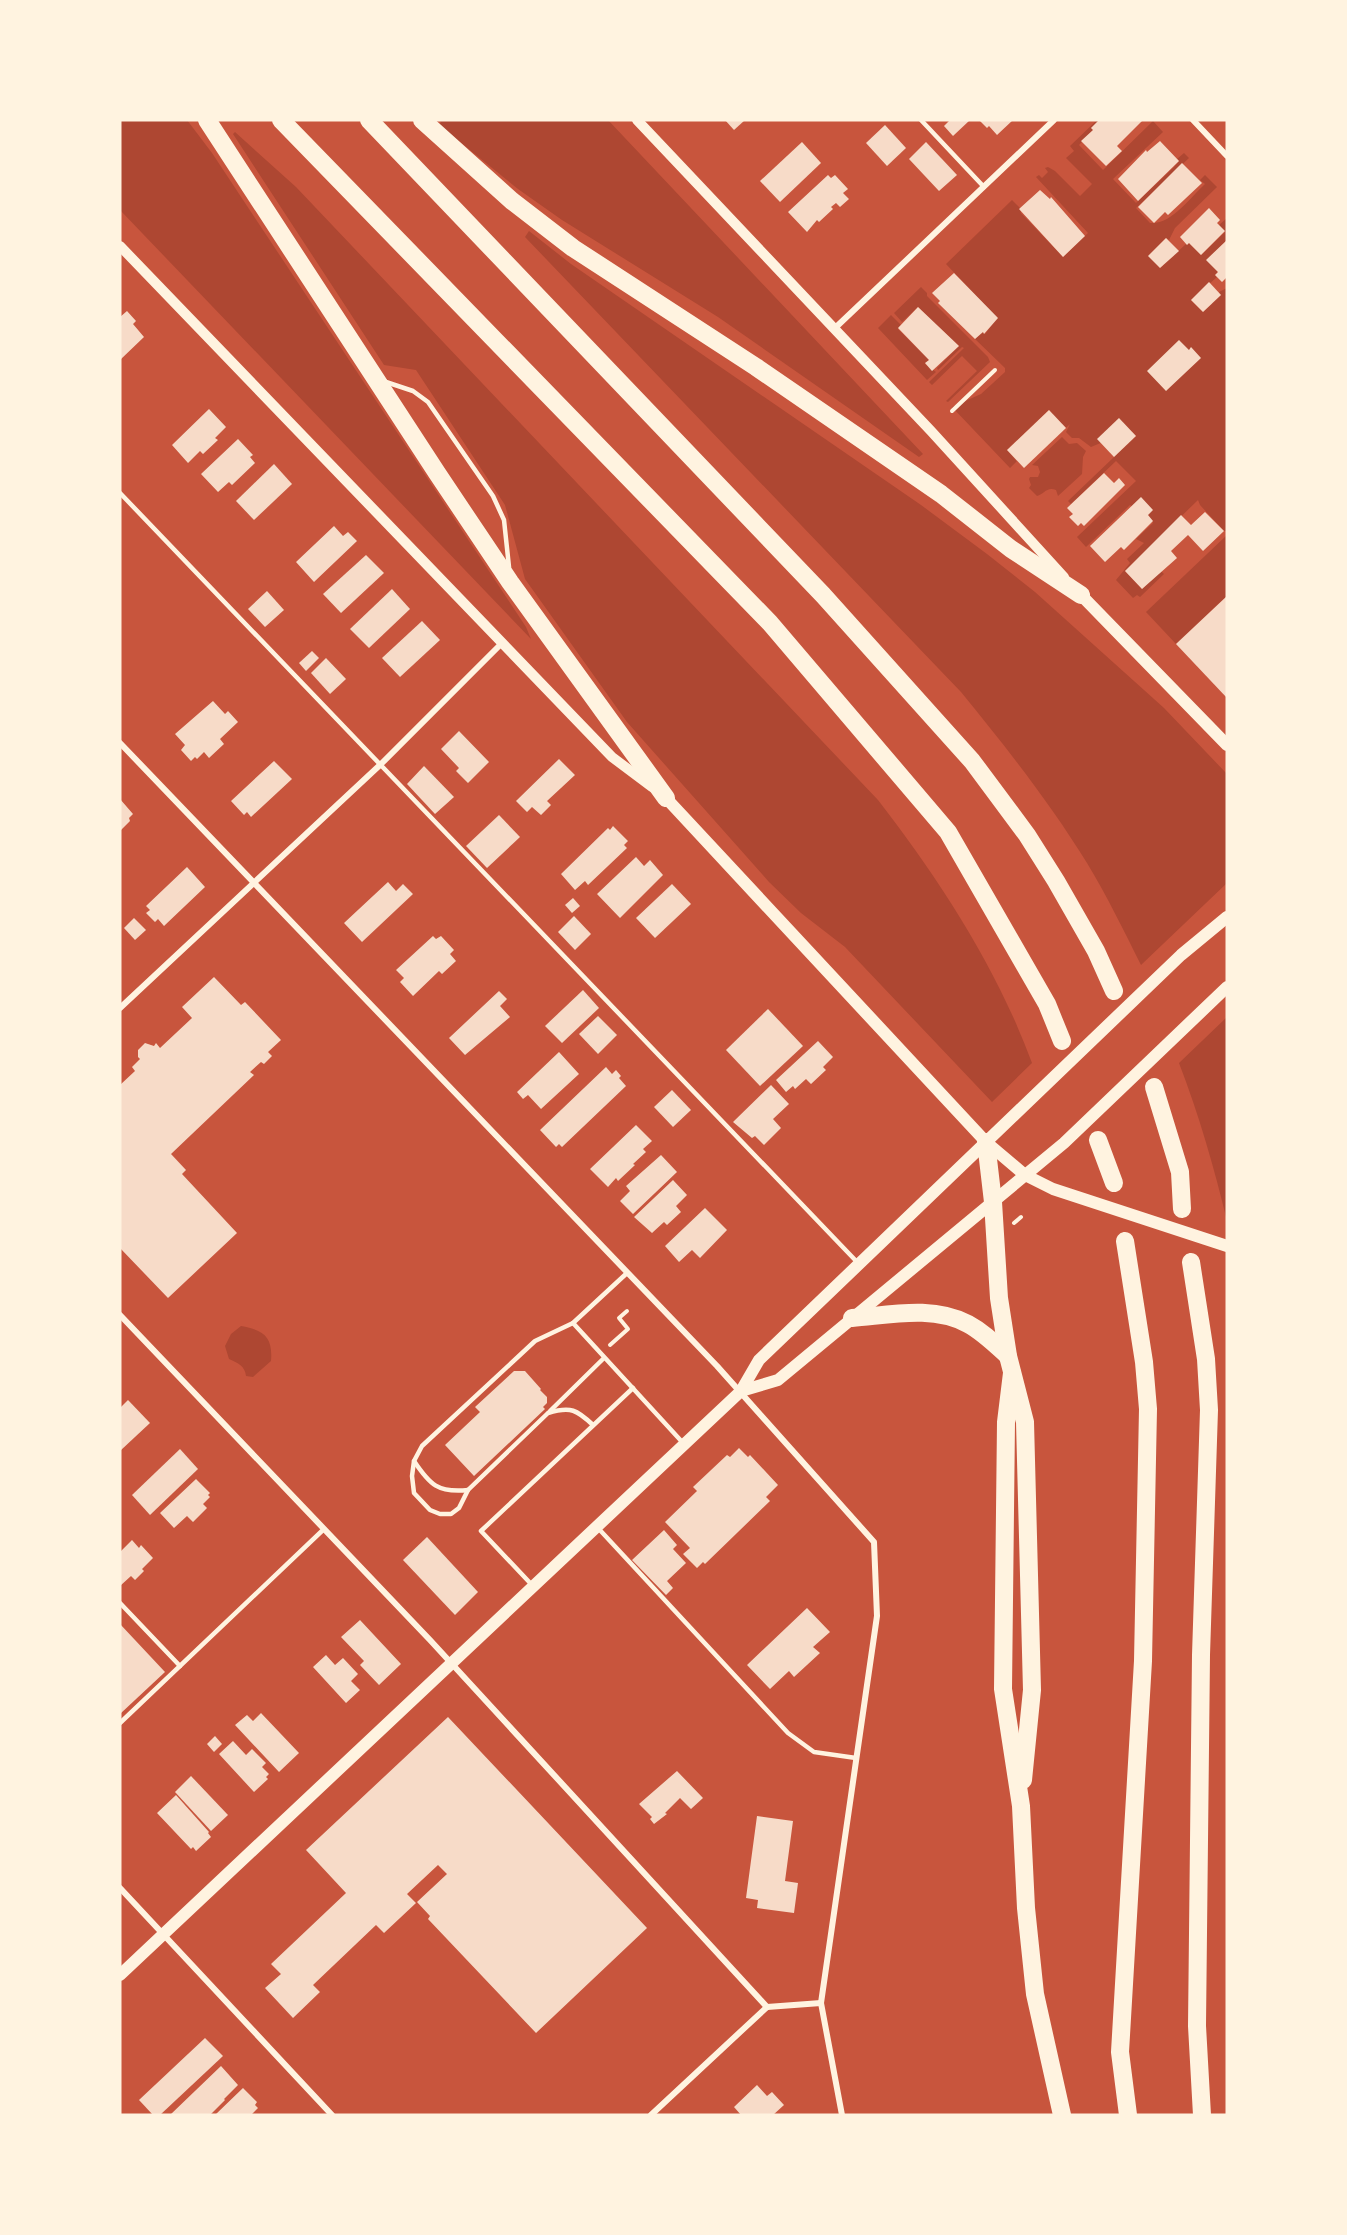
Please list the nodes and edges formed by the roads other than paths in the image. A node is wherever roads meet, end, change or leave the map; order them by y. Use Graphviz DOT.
graph roads {
  1 [pos="207,120"];
  2 [pos="281,120"];
  3 [pos="369,120"];
  4 [pos="422,120"];
  5 [pos="637,120"];
  6 [pos="921,120"];
  7 [pos="1054,120"];
  8 [pos="1193,120"];
  9 [pos="1227,156"];
  10 [pos="984,187"];
  11 [pos="120,246"];
  12 [pos="834,329"];
  13 [pos="375,378"];
  14 [pos="120,493"];
  15 [pos="510,582"];
  16 [pos="1081,595"];
  17 [pos="503,642"];
  18 [pos="120,743"];
  19 [pos="1227,745"];
  20 [pos="381,764"];
  21 [pos="666,798"];
  22 [pos="254,882"];
  23 [pos="1227,916"];
  24 [pos="1227,987"];
  25 [pos="1114,991"];
  26 [pos="120,1008"];
  27 [pos="1062,1041"];
  28 [pos="1154,1087"];
  29 [pos="1098,1140"];
  30 [pos="986,1142"];
  31 [pos="1025,1175"];
  32 [pos="1114,1183"];
  33 [pos="993,1202"];
  34 [pos="1182,1209"];
  35 [pos="1125,1241"];
  36 [pos="1227,1246"];
  37 [pos="1191,1262"];
  38 [pos="858,1263"];
  39 [pos="627,1272"];
  40 [pos="120,1315"];
  41 [pos="852,1318"];
  42 [pos="573,1323"];
  43 [pos="604,1358"];
  44 [pos="1010,1364"];
  45 [pos="633,1388"];
  46 [pos="741,1391"];
  47 [pos="549,1413"];
  48 [pos="593,1425"];
  49 [pos="684,1444"];
  50 [pos="414,1461"];
  51 [pos="468,1490"];
  52 [pos="597,1527"];
  53 [pos="324,1529"];
  54 [pos="533,1587"];
  55 [pos="120,1603"];
  56 [pos="451,1664"];
  57 [pos="180,1666"];
  58 [pos="120,1723"];
  59 [pos="856,1758"];
  60 [pos="1021,1806"];
  61 [pos="120,1888"];
  62 [pos="164,1934"];
  63 [pos="120,1975"];
  64 [pos="821,2003"];
  65 [pos="767,2007"];
  66 [pos="332,2115"];
  67 [pos="651,2115"];
  68 [pos="842,2115"];
  69 [pos="1062,2115"];
  70 [pos="1128,2115"];
  71 [pos="1202,2115"];
  1 -- 13 [label="highway"];
  2 -- 27 [label="highway"];
  3 -- 25 [label="highway"];
  4 -- 16 [label="highway"];
  5 -- 12 [label="street"];
  6 -- 10 [label="lane"];
  7 -- 10 [label="street"];
  8 -- 9 [label="street"];
  10 -- 12 [label="street"];
  11 -- 17 [label="street"];
  12 -- 16 [label="street"];
  13 -- 15 [label="highway"];
  13 -- 15 [label="lane"];
  14 -- 20 [label="lane"];
  15 -- 21 [label="highway"];
  16 -- 19 [label="main road"];
  17 -- 20 [label="street"];
  17 -- 21 [label="street"];
  18 -- 22 [label="street"];
  20 -- 22 [label="street"];
  20 -- 38 [label="lane"];
  21 -- 30 [label="main road"];
  22 -- 26 [label="street"];
  22 -- 39 [label="street"];
  23 -- 30 [label="main road"];
  24 -- 31 [label="main road"];
  28 -- 34 [label="highway"];
  29 -- 32 [label="highway"];
  30 -- 31 [label="main road"];
  30 -- 33 [label="highway"];
  30 -- 38 [label="main road"];
  31 -- 33 [label="main road"];
  31 -- 36 [label="main road"];
  33 -- 41 [label="main road"];
  33 -- 44 [label="highway"];
  35 -- 70 [label="highway"];
  37 -- 71 [label="highway"];
  38 -- 46 [label="main road"];
  39 -- 42 [label="lane"];
  39 -- 46 [label="street"];
  40 -- 53 [label="street"];
  41 -- 44 [label="highway"];
  41 -- 46 [label="main road"];
  42 -- 43 [label="lane"];
  42 -- 50 [label="lane"];
  43 -- 45 [label="lane"];
  43 -- 47 [label="lane"];
  44 -- 60 [label="highway"];
  44 -- 60 [label="highway"];
  45 -- 48 [label="lane"];
  45 -- 49 [label="lane"];
  46 -- 49 [label="main road"];
  46 -- 59 [label="street"];
  47 -- 48 [label="lane"];
  47 -- 51 [label="lane"];
  48 -- 54 [label="lane"];
  49 -- 52 [label="main road"];
  50 -- 51 [label="lane"];
  50 -- 51 [label="lane"];
  52 -- 54 [label="main road"];
  52 -- 59 [label="lane"];
  53 -- 56 [label="street"];
  53 -- 57 [label="lane"];
  54 -- 56 [label="main road"];
  55 -- 57 [label="lane"];
  56 -- 62 [label="main road"];
  56 -- 65 [label="street"];
  57 -- 58 [label="lane"];
  59 -- 64 [label="street"];
  60 -- 69 [label="highway"];
  61 -- 62 [label="street"];
  62 -- 63 [label="main road"];
  62 -- 66 [label="street"];
  64 -- 65 [label="street"];
  64 -- 68 [label="street"];
  65 -- 67 [label="street"];
}
